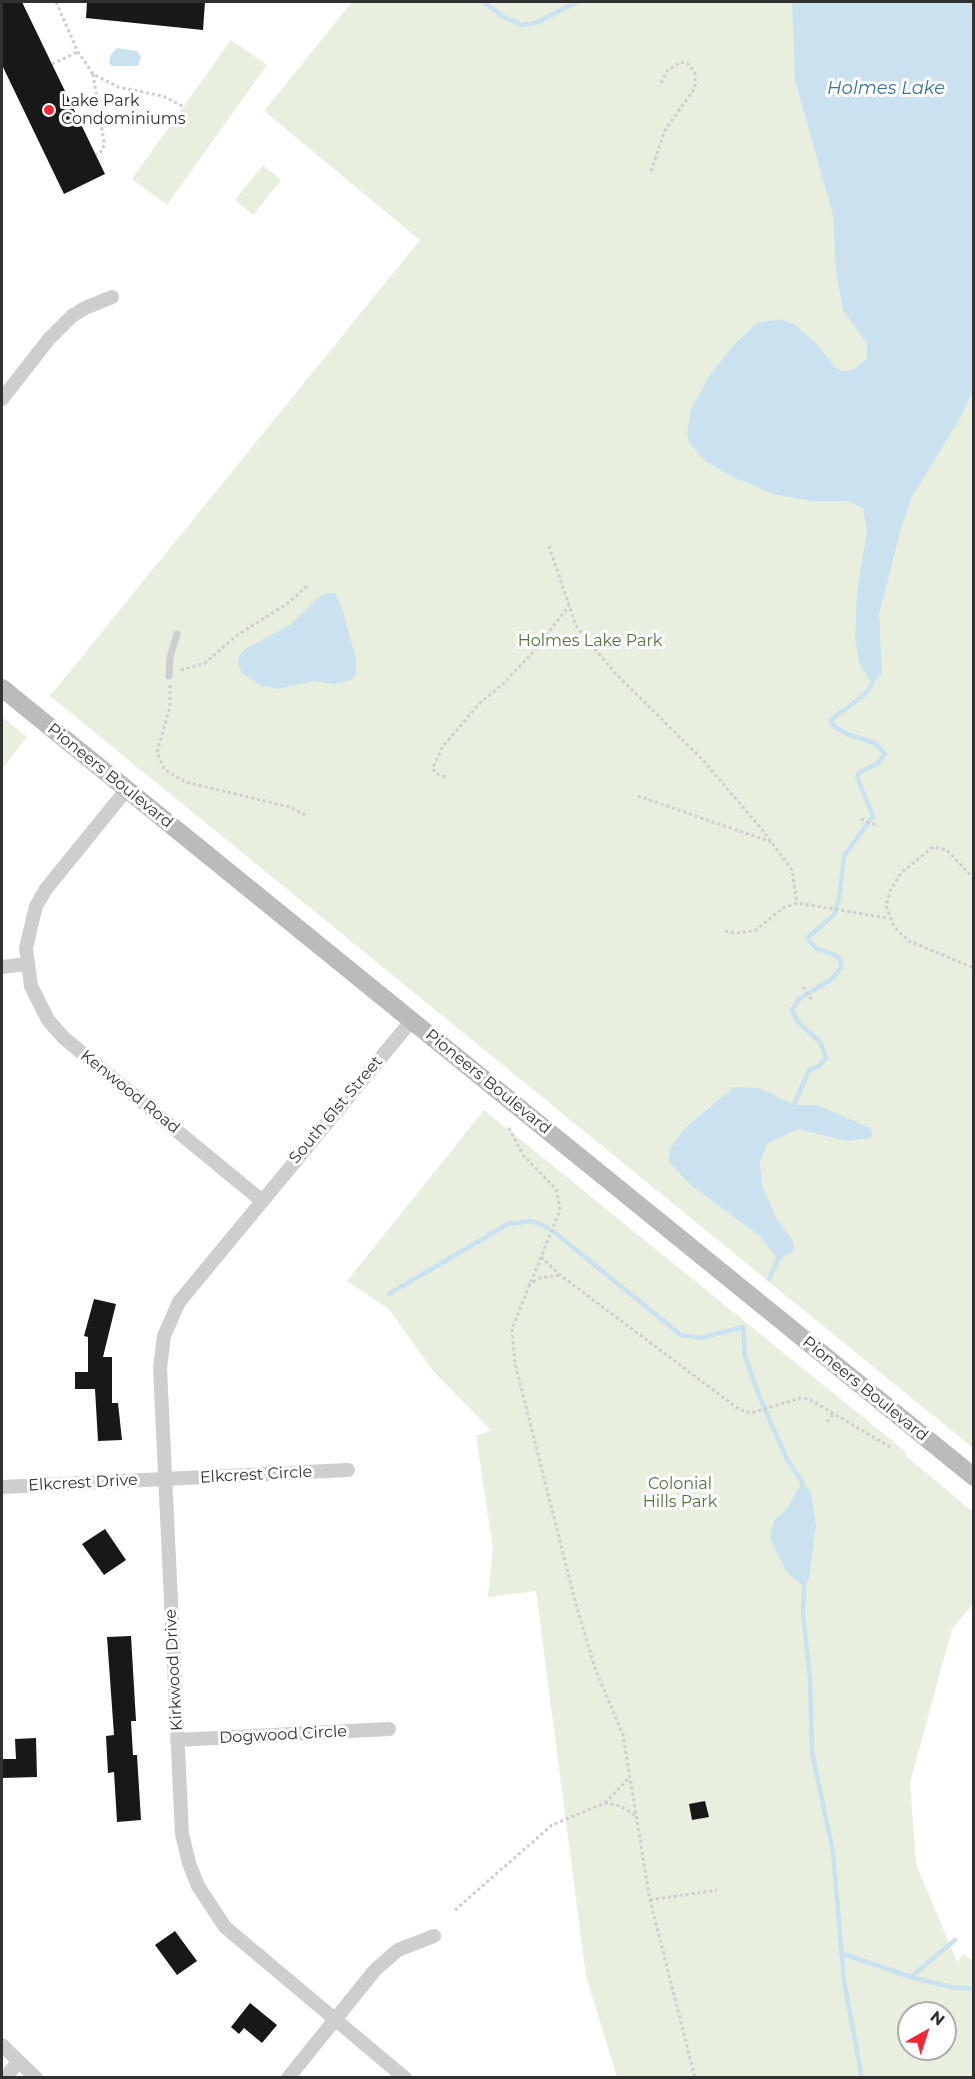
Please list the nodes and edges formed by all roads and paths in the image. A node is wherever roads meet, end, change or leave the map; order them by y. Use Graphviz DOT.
graph roads {
  1 [pos="56,2"];
  2 [pos="78,52"];
  3 [pos="52,64"];
  4 [pos="85,64"];
  5 [pos="93,65"];
  6 [pos="93,74"];
  7 [pos="658,86"];
  8 [pos="181,111"];
  9 [pos="96,155"];
  10 [pos="651,171"];
  11 [pos="112,297"];
  12 [pos="2,399"];
  13 [pos="549,546"];
  14 [pos="307,586"];
  15 [pos="569,606"];
  16 [pos="177,634"];
  17 [pos="169,676"];
  18 [pos="2,688"];
  19 [pos="445,777"];
  20 [pos="128,789"];
  21 [pos="638,796"];
  22 [pos="307,816"];
  23 [pos="861,819"];
  24 [pos="879,826"];
  25 [pos="773,842"];
  26 [pos="974,879"];
  27 [pos="797,903"];
  28 [pos="888,918"];
  29 [pos="725,931"];
  30 [pos="27,964"];
  31 [pos="2,967"];
  32 [pos="974,968"];
  33 [pos="803,987"];
  34 [pos="813,1002"];
  35 [pos="412,1020"];
  36 [pos="509,1128"];
  37 [pos="261,1200"];
  38 [pos="541,1257"];
  39 [pos="560,1275"];
  40 [pos="528,1285"];
  41 [pos="833,1414"];
  42 [pos="826,1422"];
  43 [pos="890,1447"];
  44 [pos="348,1470"];
  45 [pos="974,1477"];
  46 [pos="165,1479"];
  47 [pos="2,1487"];
  48 [pos="389,1729"];
  49 [pos="177,1740"];
  50 [pos="629,1778"];
  51 [pos="605,1803"];
  52 [pos="634,1815"];
  53 [pos="717,1890"];
  54 [pos="650,1900"];
  55 [pos="455,1910"];
  56 [pos="434,1936"];
  57 [pos="335,2019"];
  58 [pos="2,2045"];
  59 [pos="18,2062"];
  60 [pos="5,2078"];
  61 [pos="36,2078"];
  62 [pos="288,2078"];
  63 [pos="405,2078"];
  64 [pos="695,2078"];
  1 -- 2 [label="path"];
  2 -- 3 [label="path"];
  2 -- 4 [label="path"];
  4 -- 5 [label="path"];
  4 -- 6 [label="path"];
  6 -- 8 [label="path"];
  6 -- 9 [label="path"];
  7 -- 10 [label="path"];
  11 -- 12 [label="street"];
  13 -- 15 [label="path"];
  14 -- 17 [label="path"];
  15 -- 19 [label="path"];
  15 -- 25 [label="path"];
  16 -- 17 [label="lane"];
  17 -- 22 [label="path"];
  18 -- 20 [label="main road, Pioneers Boulevard"];
  20 -- 30 [label="street, Kenwood Road"];
  20 -- 35 [label="main road, Pioneers Boulevard"];
  21 -- 25 [label="path"];
  23 -- 24 [label="path"];
  25 -- 27 [label="path"];
  26 -- 28 [label="path"];
  27 -- 28 [label="path"];
  27 -- 29 [label="path"];
  28 -- 32 [label="path"];
  30 -- 31 [label="street"];
  30 -- 37 [label="street, Kenwood Road"];
  33 -- 34 [label="path"];
  35 -- 37 [label="street, South 61st Street"];
  35 -- 45 [label="main road, Pioneers Boulevard"];
  36 -- 38 [label="path"];
  37 -- 46 [label="street, Kirkwood Drive"];
  38 -- 39 [label="path"];
  38 -- 40 [label="path"];
  39 -- 40 [label="path"];
  39 -- 41 [label="path"];
  40 -- 50 [label="path"];
  41 -- 42 [label="path"];
  41 -- 43 [label="path"];
  44 -- 46 [label="street, Elkcrest Circle"];
  46 -- 47 [label="street, Elkcrest Drive"];
  46 -- 49 [label="street, Kirkwood Drive"];
  48 -- 49 [label="street, Dogwood Circle"];
  49 -- 57 [label="street, Kirkwood Drive"];
  50 -- 51 [label="path"];
  50 -- 52 [label="path"];
  51 -- 52 [label="path"];
  51 -- 55 [label="path"];
  52 -- 54 [label="path"];
  53 -- 54 [label="path"];
  54 -- 64 [label="path"];
  56 -- 57 [label="street"];
  57 -- 62 [label="street"];
  57 -- 63 [label="street, Kirkwood Drive"];
  58 -- 59 [label="street"];
  59 -- 60 [label="street"];
  59 -- 61 [label="street"];
}
